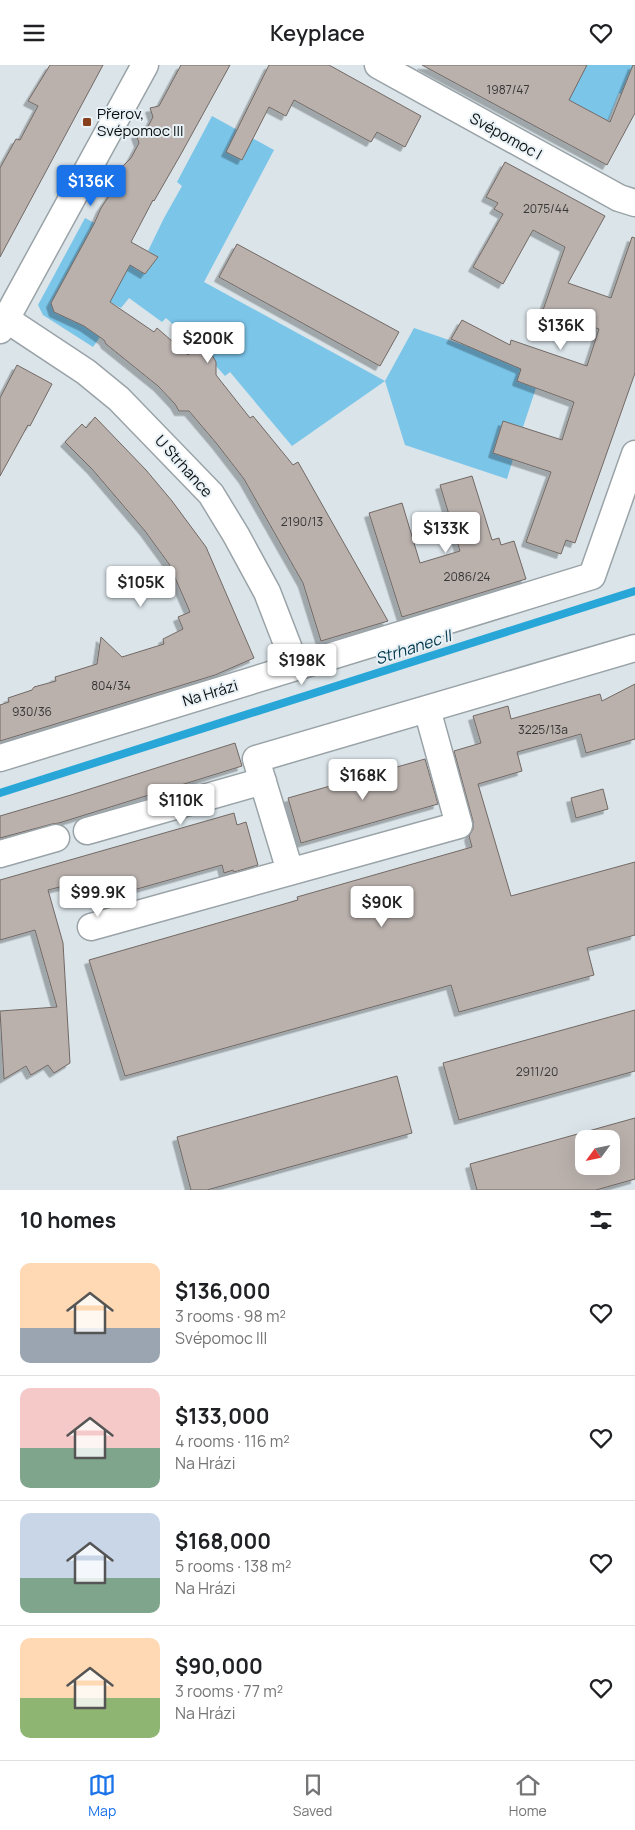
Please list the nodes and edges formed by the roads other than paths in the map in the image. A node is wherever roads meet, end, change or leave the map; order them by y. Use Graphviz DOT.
graph roads {
  1 [pos="145,65"];
  2 [pos="378,65"];
  3 [pos="635,203"];
  4 [pos="3,325"];
  5 [pos="635,454"];
  6 [pos="635,648"];
  7 [pos="296,667"];
  8 [pos="427,709"];
  9 [pos="0,758"];
  10 [pos="263,781"];
  11 [pos="87,831"];
  12 [pos="56,838"];
  13 [pos="0,854"];
  14 [pos="290,871"];
  15 [pos="90,927"];
  1 -- 4 [label="street"];
  2 -- 3 [label="street, Svépomoc I"];
  4 -- 7 [label="street, U Strhance"];
  5 -- 7 [label="street, Na Hrázi"];
  6 -- 8 [label="street"];
  7 -- 9 [label="street, Na Hrázi"];
  8 -- 10 [label="street"];
  8 -- 14 [label="street"];
  10 -- 11 [label="street"];
  10 -- 14 [label="street"];
  12 -- 13 [label="street"];
  14 -- 15 [label="street"];
}
